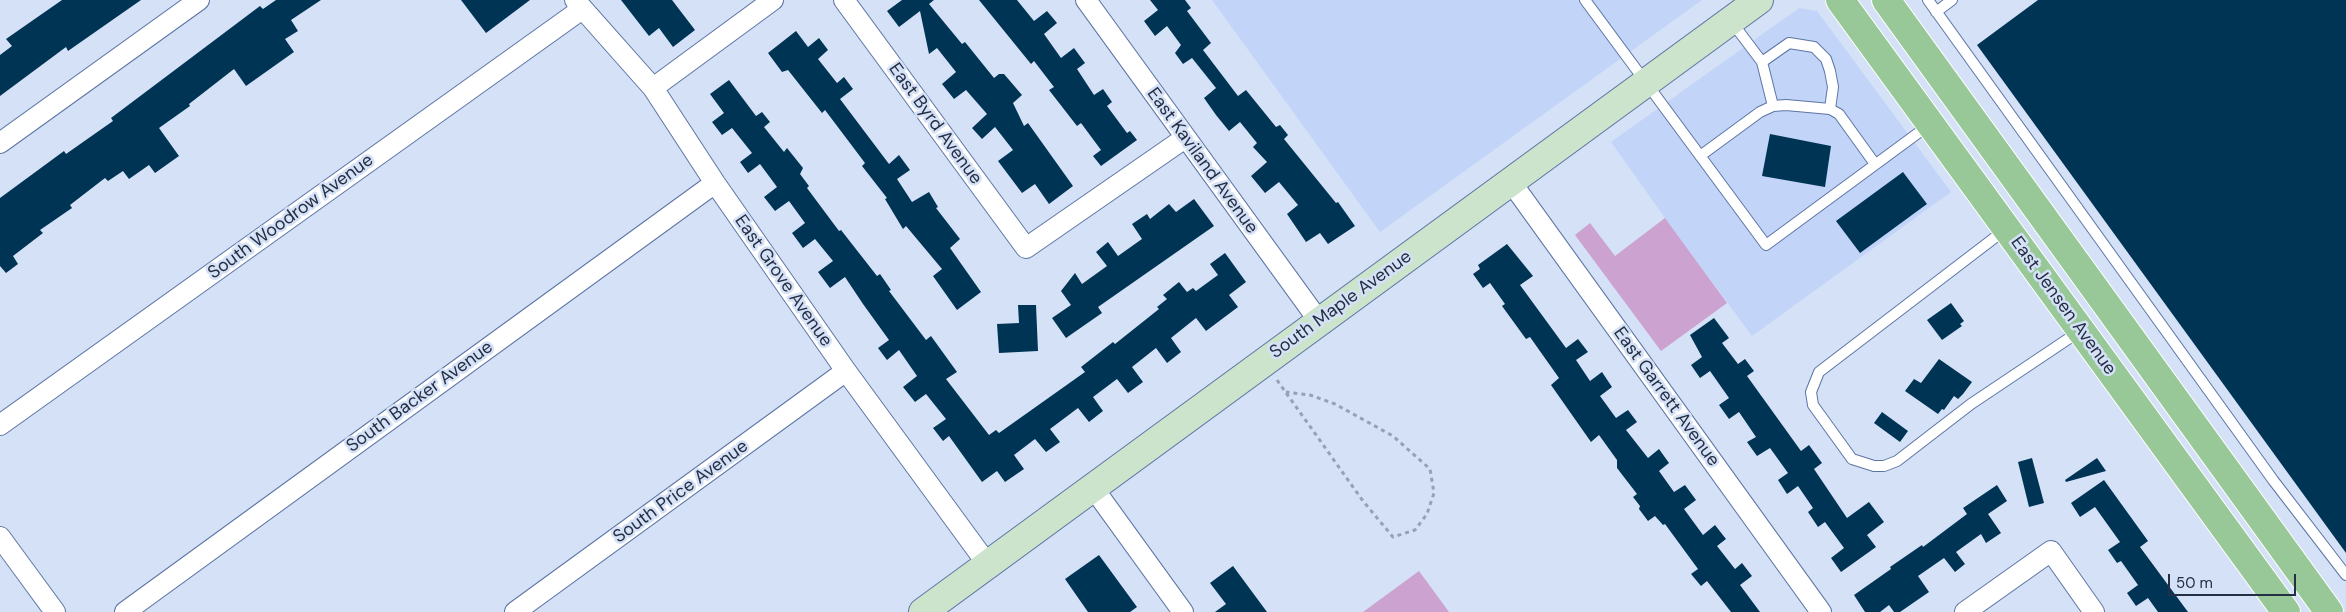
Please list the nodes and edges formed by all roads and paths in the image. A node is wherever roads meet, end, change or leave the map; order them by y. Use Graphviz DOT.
graph roads {
  1 [pos="199,0"];
  2 [pos="774,0"];
  3 [pos="844,0"];
  4 [pos="1086,0"];
  5 [pos="1586,0"];
  6 [pos="1759,0"];
  7 [pos="1840,0"];
  8 [pos="1886,0"];
  9 [pos="1928,0"];
  10 [pos="1952,0"];
  11 [pos="579,4"];
  12 [pos="1936,12"];
  13 [pos="1730,19"];
  14 [pos="1762,62"];
  15 [pos="1646,84"];
  16 [pos="653,88"];
  17 [pos="1773,106"];
  18 [pos="1830,109"];
  19 [pos="1930,124"];
  20 [pos="1185,138"];
  21 [pos="0,143"];
  22 [pos="1700,156"];
  23 [pos="1875,164"];
  24 [pos="1511,182"];
  25 [pos="714,183"];
  26 [pos="2006,229"];
  27 [pos="1319,321"];
  28 [pos="2081,331"];
  29 [pos="1264,361"];
  30 [pos="846,371"];
  31 [pos="1286,392"];
  32 [pos="0,425"];
  33 [pos="1094,489"];
  34 [pos="0,537"];
  35 [pos="988,565"];
  36 [pos="2346,575"];
  37 [pos="55,612"];
  38 [pos="125,612"];
  39 [pos="515,612"];
  40 [pos="924,612"];
  41 [pos="1183,612"];
  42 [pos="1821,612"];
  43 [pos="1965,612"];
  44 [pos="2094,612"];
  45 [pos="2286,612"];
  46 [pos="2330,612"];
  1 -- 21 [label="street"];
  2 -- 16 [label="street"];
  3 -- 20 [label="street, East Byrd Avenue"];
  4 -- 20 [label="street, East Kaviland Avenue"];
  5 -- 15 [label="lane"];
  6 -- 13 [label="main road, South Maple Avenue"];
  7 -- 19 [label="main road, East Jensen Avenue"];
  8 -- 46 [label="main road, East Jensen Avenue"];
  9 -- 12 [label="lane"];
  10 -- 12 [label="lane"];
  11 -- 16 [label="street, East Grove Avenue"];
  11 -- 32 [label="street, South Woodrow Avenue"];
  12 -- 36 [label="lane"];
  13 -- 14 [label="lane"];
  13 -- 15 [label="main road, South Maple Avenue"];
  14 -- 17 [label="lane"];
  14 -- 18 [label="lane"];
  15 -- 22 [label="lane"];
  15 -- 24 [label="main road, South Maple Avenue"];
  16 -- 25 [label="street, East Grove Avenue"];
  17 -- 18 [label="lane"];
  17 -- 22 [label="lane"];
  18 -- 23 [label="lane"];
  19 -- 23 [label="lane"];
  19 -- 26 [label="main road, East Jensen Avenue"];
  20 -- 27 [label="street, East Kaviland Avenue"];
  22 -- 23 [label="lane"];
  24 -- 27 [label="main road, South Maple Avenue"];
  24 -- 42 [label="street, East Garrett Avenue"];
  25 -- 30 [label="street, East Grove Avenue"];
  25 -- 38 [label="street, South Backer Avenue"];
  26 -- 28 [label="main road, East Jensen Avenue"];
  26 -- 28 [label="lane"];
  27 -- 29 [label="main road, South Maple Avenue"];
  28 -- 45 [label="main road, East Jensen Avenue"];
  29 -- 31 [label="path"];
  29 -- 33 [label="main road, South Maple Avenue"];
  30 -- 35 [label="street, East Grove Avenue"];
  30 -- 39 [label="street, South Price Avenue"];
  31 -- 31 [label="path"];
  33 -- 35 [label="main road, South Maple Avenue"];
  33 -- 41 [label="street"];
  34 -- 37 [label="street"];
  35 -- 40 [label="main road, South Maple Avenue"];
  43 -- 44 [label="street"];
}
